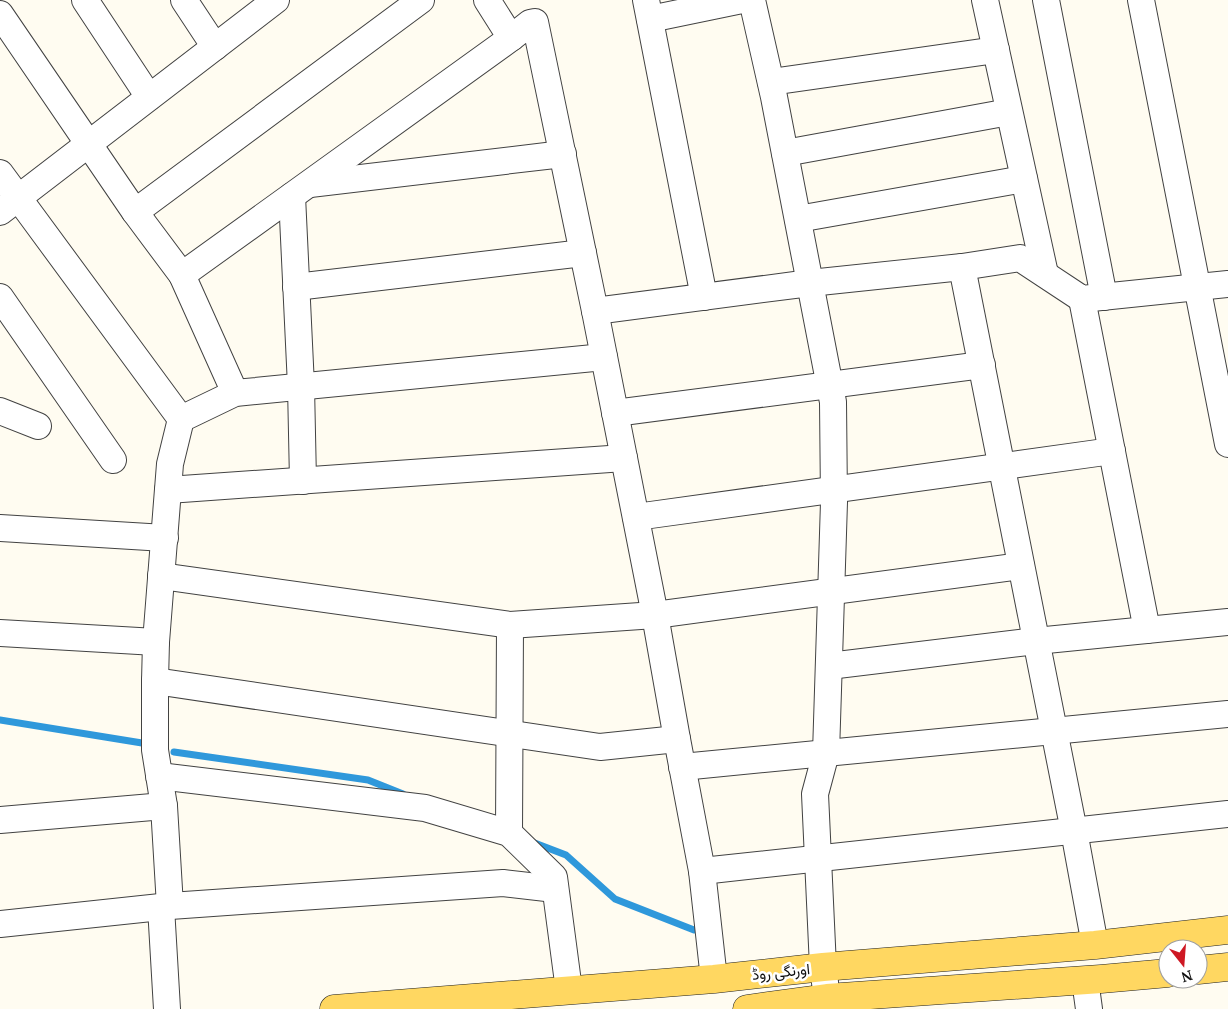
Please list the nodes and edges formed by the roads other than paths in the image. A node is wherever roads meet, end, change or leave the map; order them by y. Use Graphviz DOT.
graph roads {
  1 [pos="86,0"];
  2 [pos="184,0"];
  3 [pos="276,0"];
  4 [pos="421,0"];
  5 [pos="487,0"];
  6 [pos="742,0"];
  7 [pos="752,0"];
  8 [pos="985,0"];
  9 [pos="1046,0"];
  10 [pos="1141,0"];
  11 [pos="648,10"];
  12 [pos="0,14"];
  13 [pos="512,38"];
  14 [pos="215,47"];
  15 [pos="996,50"];
  16 [pos="771,82"];
  17 [pos="149,97"];
  18 [pos="1009,112"];
  19 [pos="88,144"];
  20 [pos="784,153"];
  21 [pos="563,154"];
  22 [pos="0,173"];
  23 [pos="1024,178"];
  24 [pos="300,190"];
  25 [pos="9,205"];
  26 [pos="135,212"];
  27 [pos="798,219"];
  28 [pos="583,253"];
  29 [pos="962,266"];
  30 [pos="1045,274"];
  31 [pos="182,275"];
  32 [pos="810,283"];
  33 [pos="1228,284"];
  34 [pos="296,286"];
  35 [pos="1197,287"];
  36 [pos="0,297"];
  37 [pos="704,297"];
  38 [pos="1093,298"];
  39 [pos="595,311"];
  40 [pos="604,357"];
  41 [pos="982,365"];
  42 [pos="830,385"];
  43 [pos="301,386"];
  44 [pos="235,393"];
  45 [pos="615,413"];
  46 [pos="1,414"];
  47 [pos="181,419"];
  48 [pos="38,426"];
  49 [pos="1228,444"];
  50 [pos="1112,450"];
  51 [pos="624,458"];
  52 [pos="113,460"];
  53 [pos="1001,466"];
  54 [pos="303,481"];
  55 [pos="834,489"];
  56 [pos="168,490"];
  57 [pos="636,517"];
  58 [pos="0,528"];
  59 [pos="165,538"];
  60 [pos="1021,566"];
  61 [pos="162,576"];
  62 [pos="832,593"];
  63 [pos="655,615"];
  64 [pos="1228,622"];
  65 [pos="510,625"];
  66 [pos="1147,630"];
  67 [pos="0,633"];
  68 [pos="1036,641"];
  69 [pos="156,642"];
  70 [pos="829,666"];
  71 [pos="155,682"];
  72 [pos="1228,714"];
  73 [pos="1054,731"];
  74 [pos="508,733"];
  75 [pos="677,739"];
  76 [pos="826,753"];
  77 [pos="682,767"];
  78 [pos="159,776"];
  79 [pos="164,806"];
  80 [pos="1228,814"];
  81 [pos="0,820"];
  82 [pos="1074,831"];
  83 [pos="509,833"];
  84 [pos="818,858"];
  85 [pos="702,871"];
  86 [pos="556,889"];
  87 [pos="165,907"];
  88 [pos="0,924"];
  89 [pos="1228,930"];
  90 [pos="1095,945"];
  91 [pos="823,967"];
  92 [pos="1228,967"];
  93 [pos="1208,969"];
  94 [pos="1158,973"];
  95 [pos="714,979"];
  96 [pos="1085,980"];
  97 [pos="568,990"];
  98 [pos="827,998"];
  99 [pos="166,1009"];
  100 [pos="334,1009"];
  101 [pos="746,1009"];
  102 [pos="1090,1009"];
  1 -- 17 [label="street"];
  2 -- 14 [label="street"];
  3 -- 14 [label="street"];
  4 -- 26 [label="street"];
  5 -- 13 [label="street"];
  6 -- 11 [label="street"];
  7 -- 16 [label="street"];
  8 -- 15 [label="street"];
  9 -- 38 [label="street"];
  10 -- 35 [label="street"];
  11 -- 37 [label="street"];
  12 -- 19 [label="street"];
  13 -- 21 [label="street"];
  13 -- 24 [label="street"];
  14 -- 17 [label="street"];
  15 -- 16 [label="street"];
  15 -- 18 [label="street"];
  16 -- 20 [label="street"];
  17 -- 19 [label="street"];
  18 -- 20 [label="street"];
  18 -- 23 [label="street"];
  19 -- 25 [label="street"];
  19 -- 26 [label="street"];
  20 -- 27 [label="street"];
  21 -- 24 [label="street"];
  21 -- 28 [label="street"];
  22 -- 25 [label="street"];
  23 -- 27 [label="street"];
  23 -- 30 [label="street"];
  24 -- 31 [label="street"];
  24 -- 34 [label="street"];
  25 -- 47 [label="street"];
  26 -- 31 [label="street"];
  27 -- 32 [label="street"];
  28 -- 34 [label="street"];
  28 -- 39 [label="street"];
  29 -- 30 [label="street"];
  29 -- 32 [label="street"];
  29 -- 41 [label="street"];
  30 -- 38 [label="street"];
  31 -- 44 [label="street"];
  32 -- 37 [label="street"];
  32 -- 42 [label="street"];
  33 -- 35 [label="street"];
  34 -- 43 [label="street"];
  35 -- 38 [label="street"];
  35 -- 49 [label="street"];
  36 -- 52 [label="street"];
  37 -- 39 [label="street"];
  38 -- 50 [label="street"];
  39 -- 40 [label="street"];
  40 -- 43 [label="street"];
  40 -- 45 [label="street"];
  41 -- 42 [label="street"];
  41 -- 53 [label="street"];
  42 -- 45 [label="street"];
  42 -- 55 [label="street"];
  43 -- 44 [label="street"];
  43 -- 54 [label="street"];
  44 -- 47 [label="street"];
  45 -- 51 [label="street"];
  46 -- 48 [label="street"];
  47 -- 56 [label="street"];
  50 -- 53 [label="street"];
  50 -- 66 [label="street"];
  51 -- 54 [label="street"];
  51 -- 57 [label="street"];
  53 -- 55 [label="street"];
  53 -- 60 [label="street"];
  54 -- 56 [label="street"];
  55 -- 57 [label="street"];
  55 -- 62 [label="street"];
  56 -- 59 [label="street"];
  57 -- 63 [label="street"];
  58 -- 59 [label="street"];
  59 -- 61 [label="street"];
  60 -- 62 [label="street"];
  60 -- 68 [label="street"];
  61 -- 65 [label="street"];
  61 -- 69 [label="street"];
  62 -- 63 [label="street"];
  62 -- 70 [label="street"];
  63 -- 65 [label="street"];
  63 -- 75 [label="street"];
  64 -- 66 [label="street"];
  65 -- 74 [label="street"];
  66 -- 68 [label="street"];
  67 -- 69 [label="street"];
  68 -- 70 [label="street"];
  68 -- 73 [label="street"];
  69 -- 71 [label="street"];
  70 -- 76 [label="street"];
  71 -- 74 [label="street"];
  71 -- 78 [label="street"];
  72 -- 73 [label="street"];
  73 -- 76 [label="street"];
  73 -- 82 [label="street"];
  74 -- 75 [label="street"];
  74 -- 83 [label="street"];
  75 -- 77 [label="street"];
  76 -- 77 [label="street"];
  76 -- 84 [label="street"];
  77 -- 85 [label="street"];
  78 -- 79 [label="street"];
  78 -- 83 [label="street"];
  79 -- 81 [label="street"];
  79 -- 87 [label="street"];
  80 -- 82 [label="street"];
  82 -- 84 [label="street"];
  82 -- 90 [label="street"];
  83 -- 86 [label="street"];
  84 -- 85 [label="street"];
  84 -- 91 [label="street"];
  85 -- 95 [label="street"];
  86 -- 87 [label="street"];
  86 -- 97 [label="street"];
  87 -- 88 [label="street"];
  87 -- 99 [label="street"];
  89 -- 90 [label="main road, اورنگی روڈ"];
  90 -- 91 [label="main road, اورنگی روڈ"];
  91 -- 95 [label="main road, اورنگی روڈ"];
  91 -- 98 [label="street"];
  92 -- 93 [label="main road"];
  94 -- 96 [label="main road, اورنگی روڈ"];
  95 -- 97 [label="main road, اورنگی روڈ"];
  96 -- 98 [label="main road, اورنگی روڈ"];
  96 -- 102 [label="street"];
  97 -- 100 [label="main road, اورنگی روڈ"];
  98 -- 101 [label="main road, اورنگی روڈ"];
}
